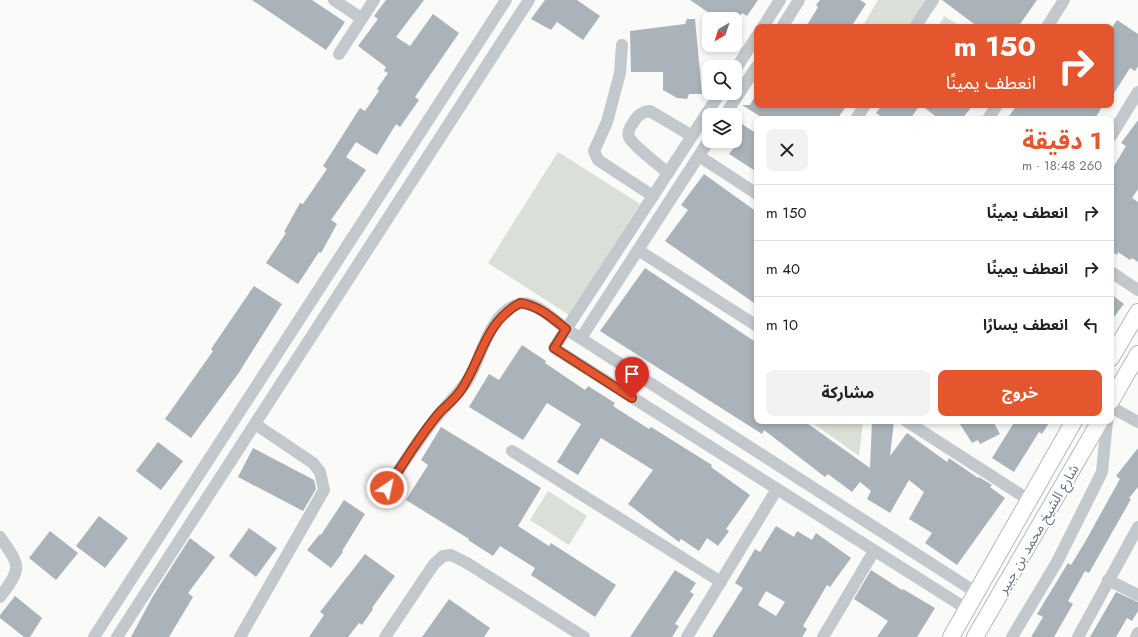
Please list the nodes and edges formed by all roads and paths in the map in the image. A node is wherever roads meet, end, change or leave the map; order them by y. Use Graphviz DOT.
graph roads {
  1 [pos="334,0"];
  2 [pos="374,0"];
  3 [pos="506,0"];
  4 [pos="530,0"];
  5 [pos="780,0"];
  6 [pos="800,0"];
  7 [pos="932,0"];
  8 [pos="1064,0"];
  9 [pos="361,18"];
  10 [pos="765,24"];
  11 [pos="784,24"];
  12 [pos="917,24"];
  13 [pos="1049,24"];
  14 [pos="754,41"];
  15 [pos="622,45"];
  16 [pos="339,54"];
  17 [pos="741,60"];
  18 [pos="754,71"];
  19 [pos="1138,92"];
  20 [pos="715,100"];
  21 [pos="730,108"];
  22 [pos="1114,131"];
  23 [pos="692,136"];
  24 [pos="704,148"];
  25 [pos="699,156"];
  26 [pos="668,173"];
  27 [pos="754,192"];
  28 [pos="653,196"];
  29 [pos="638,250"];
  30 [pos="1114,274"];
  31 [pos="1138,290"];
  32 [pos="1138,312"];
  33 [pos="754,324"];
  34 [pos="566,329"];
  35 [pos="581,338"];
  36 [pos="1114,353"];
  37 [pos="1138,354"];
  38 [pos="1114,396"];
  39 [pos="1114,409"];
  40 [pos="1138,422"];
  41 [pos="255,424"];
  42 [pos="911,424"];
  43 [pos="1072,424"];
  44 [pos="1098,424"];
  45 [pos="1107,424"];
  46 [pos="512,451"];
  47 [pos="387,488"];
  48 [pos="777,489"];
  49 [pos="1029,500"];
  50 [pos="1138,528"];
  51 [pos="0,537"];
  52 [pos="874,550"];
  53 [pos="1108,580"];
  54 [pos="721,582"];
  55 [pos="977,592"];
  56 [pos="1138,595"];
  57 [pos="0,597"];
  58 [pos="967,609"];
  59 [pos="1138,633"];
  60 [pos="94,637"];
  61 [pos="117,637"];
  62 [pos="240,637"];
  63 [pos="385,637"];
  64 [pos="584,637"];
  65 [pos="687,637"];
  66 [pos="823,637"];
  67 [pos="951,637"];
  68 [pos="975,637"];
  69 [pos="1012,637"];
  70 [pos="1078,637"];
  71 [pos="1136,637"];
  1 -- 9 [label="street"];
  2 -- 9 [label="street"];
  3 -- 60 [label="street"];
  4 -- 41 [label="street"];
  5 -- 10 [label="street"];
  6 -- 11 [label="street"];
  7 -- 12 [label="street"];
  8 -- 13 [label="street"];
  9 -- 16 [label="street"];
  14 -- 17 [label="street"];
  15 -- 28 [label="street"];
  18 -- 21 [label="street"];
  19 -- 22 [label="street"];
  20 -- 23 [label="street"];
  23 -- 26 [label="street"];
  23 -- 26 [label="street"];
  24 -- 25 [label="street"];
  25 -- 27 [label="street"];
  25 -- 29 [label="street"];
  26 -- 28 [label="street"];
  28 -- 34 [label="street"];
  29 -- 33 [label="street"];
  29 -- 35 [label="street"];
  30 -- 31 [label="street"];
  32 -- 36 [label="main road"];
  34 -- 35 [label="street"];
  34 -- 47 [label="street"];
  34 -- 48 [label="street"];
  35 -- 55 [label="street"];
  37 -- 38 [label="main road"];
  39 -- 40 [label="street"];
  41 -- 61 [label="street"];
  41 -- 62 [label="street"];
  42 -- 49 [label="street"];
  43 -- 49 [label="main road, شارع الشيخ محمد بن جبير"];
  44 -- 68 [label="main road, شارع الشيخ محمد بن جبير"];
  45 -- 69 [label="street"];
  46 -- 54 [label="street"];
  48 -- 52 [label="street"];
  48 -- 54 [label="street"];
  49 -- 55 [label="main road, شارع الشيخ محمد بن جبير"];
  50 -- 53 [label="street"];
  51 -- 57 [label="street"];
  52 -- 58 [label="street"];
  52 -- 66 [label="street"];
  53 -- 56 [label="street"];
  53 -- 70 [label="street"];
  54 -- 65 [label="street"];
  55 -- 58 [label="main road, شارع الشيخ محمد بن جبير"];
  58 -- 67 [label="main road, شارع الشيخ محمد بن جبير"];
  59 -- 71 [label="street"];
  63 -- 64 [label="street"];
}
